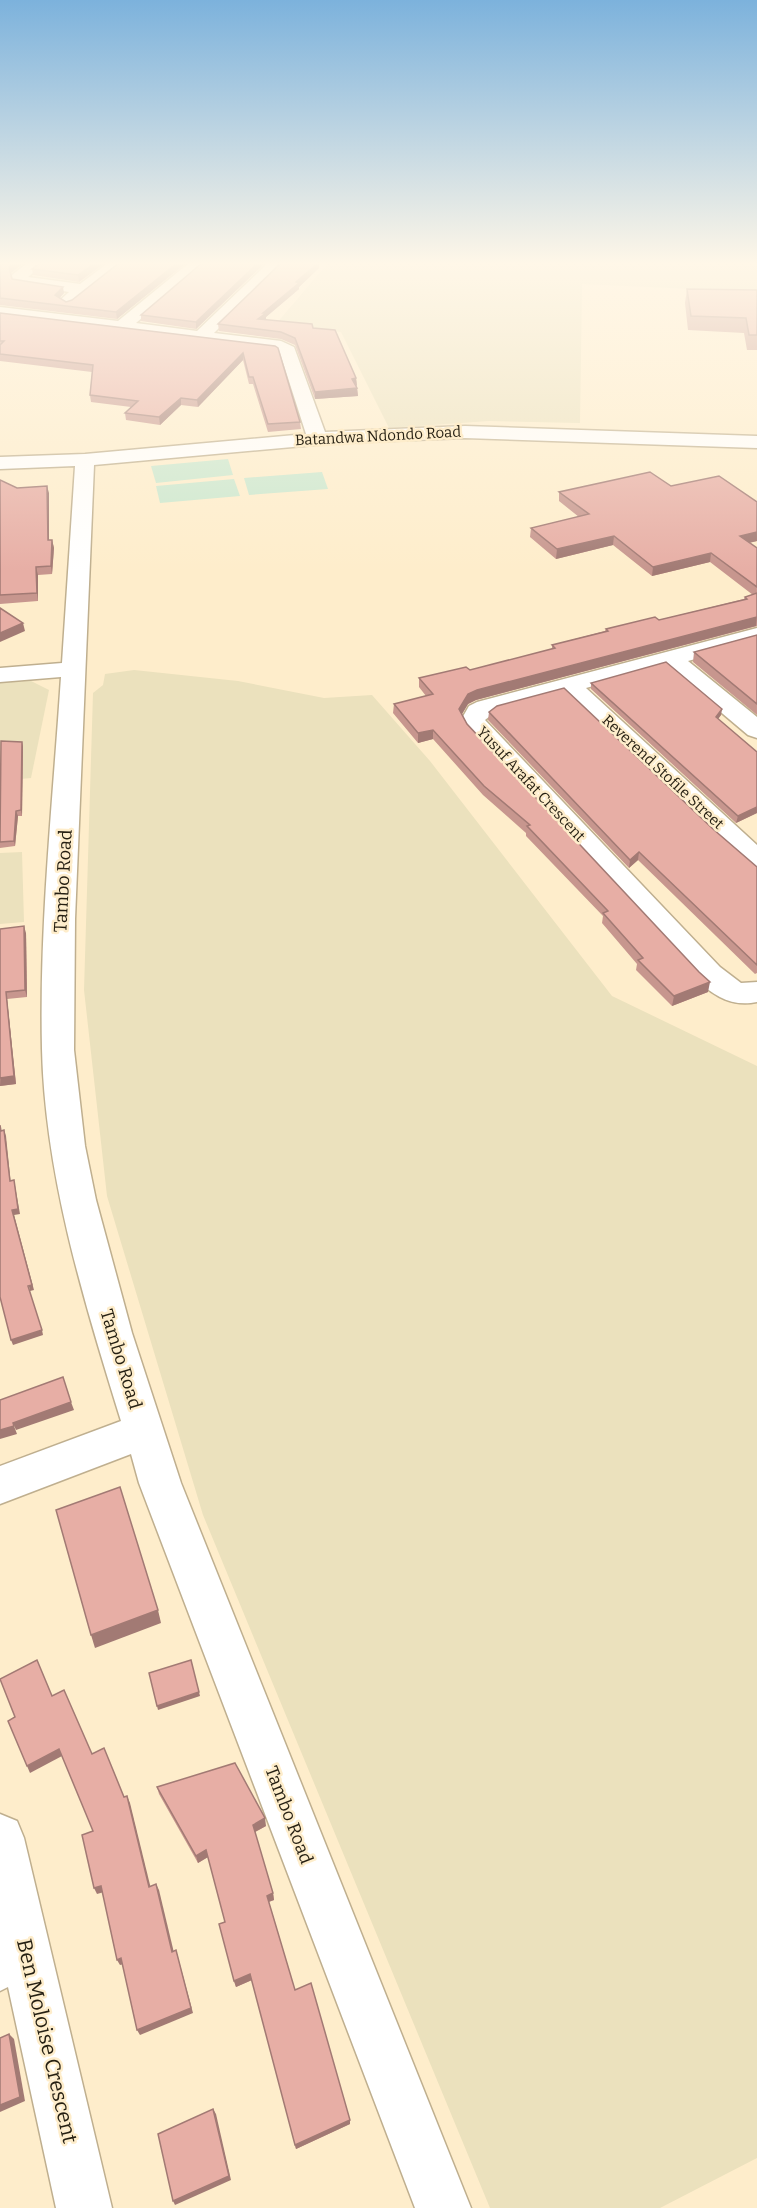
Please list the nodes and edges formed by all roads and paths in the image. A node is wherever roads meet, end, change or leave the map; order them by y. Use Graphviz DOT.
graph roads {
  1 [pos="293,366"];
  2 [pos="317,438"];
  3 [pos="757,442"];
  4 [pos="85,460"];
  5 [pos="0,463"];
  6 [pos="757,635"];
  7 [pos="669,657"];
  8 [pos="73,669"];
  9 [pos="0,675"];
  10 [pos="568,684"];
  11 [pos="757,730"];
  12 [pos="757,860"];
  13 [pos="757,992"];
  14 [pos="143,1431"];
  15 [pos="0,1485"];
  16 [pos="0,1838"];
  17 [pos="13,1959"];
  18 [pos="84,2208"];
  19 [pos="442,2208"];
  1 -- 2 [label="street"];
  2 -- 3 [label="street, Batandwa Ndondo Road"];
  2 -- 4 [label="street, Batandwa Ndondo Road"];
  4 -- 5 [label="street, Batandwa Ndondo Road"];
  4 -- 8 [label="street, Tambo Road"];
  6 -- 7 [label="street, Yusuf Arafat Crescent"];
  7 -- 10 [label="street, Yusuf Arafat Crescent"];
  7 -- 11 [label="street"];
  8 -- 9 [label="street"];
  8 -- 14 [label="street, Tambo Road"];
  10 -- 12 [label="street, Reverend Stofile Street"];
  10 -- 13 [label="street, Yusuf Arafat Crescent"];
  14 -- 15 [label="street"];
  14 -- 19 [label="street, Tambo Road"];
  16 -- 17 [label="street, Ben Moloise Crescent"];
  17 -- 18 [label="street, Ben Moloise Crescent"];
}
